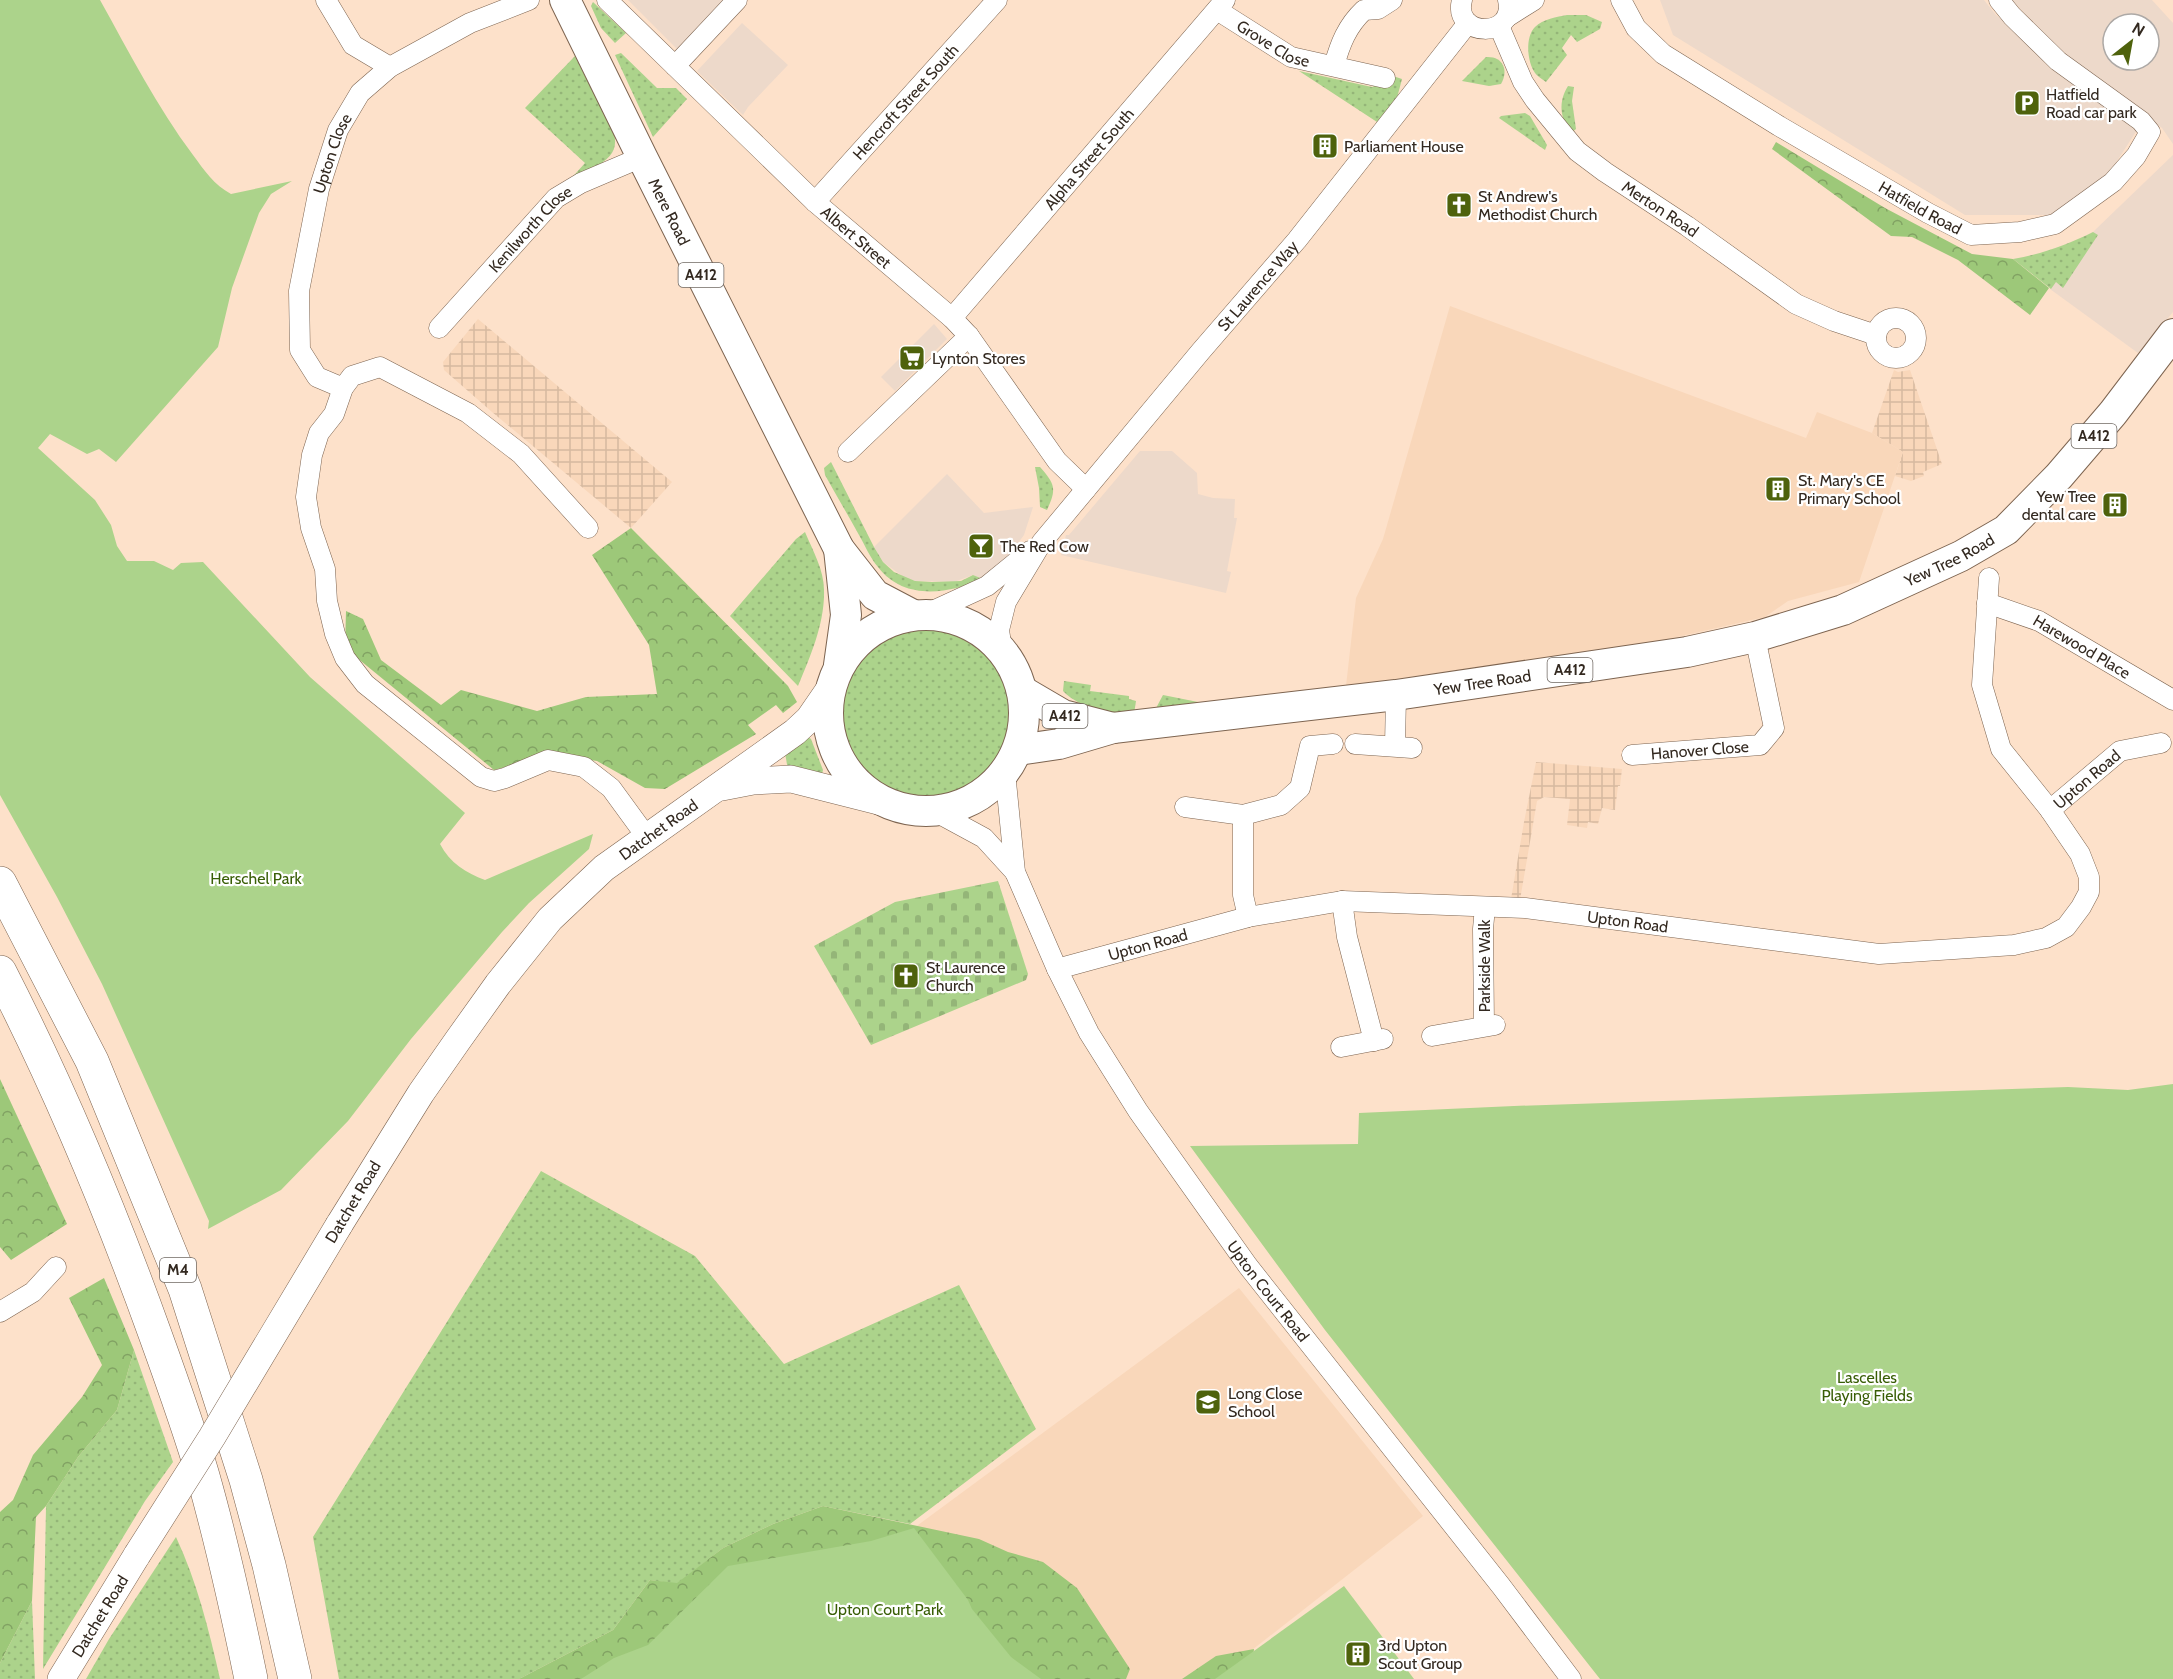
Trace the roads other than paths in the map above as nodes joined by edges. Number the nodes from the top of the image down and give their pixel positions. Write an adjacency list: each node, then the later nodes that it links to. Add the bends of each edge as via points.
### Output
1 (326, 0): 17 (street, via 353,45)
2 (529, 0): 17 (street, Upton Close, via 470,23)
3 (565, 0): 19 (main road, Mere Road / A412)
4 (608, 0): 15 (street, Albert Street)
5 (737, 0): 15 (street)
6 (997, 0): 20 (street, Hencroft Street South)
7 (1392, 0): 16 (street, Grove Close, via 1378,9 1364,10 1352,21)
8 (1462, 0): 14 (street, via 1462,15)
9 (1534, 0): 13 (street)
10 (1621, 0): 11 (street, Hatfield Road, via 1636,28 1663,54 1779,126 1971,235 2020,232 2055,224 2113,182 2136,156 2150,132 2141,121 2058,61)
11 (1999, 0)
12 (1221, 5): 16 (street, Grove Close, via 1291,57); 21 (street, Alpha Street South)
13 (1505, 14): 14 (street, via 1488,30); 23 (street, Merton Road, via 1523,82 1577,151 1796,304)
14 (1468, 23): 28 (street, St Laurence Way, via 1297,240)
15 (675, 66): 20 (street, Albert Street)
16 (1334, 66): 18 (street, Grove Close)
17 (390, 67): 26 (street, Upton Close, via 360,93 338,130 319,189 299,291 300,350 317,376)
18 (1384, 78)
19 (642, 157): 22 (street, Kenilworth Close, via 556,198); 31 (main road, Mere Road / A412)
20 (815, 202): 21 (street, Albert Street)
21 (952, 318): 25 (street, Albert Street)
22 (439, 328)
23 (1876, 334)
24 (2173, 334): 35 (main road, Yew Tree Road / A412, via 2059,476 2006,530 1961,556 1843,610)
25 (969, 336): 27 (street); 28 (street, Albert Street, via 1057,461)
26 (343, 388): 29 (street, via 352,376 380,366 468,413 521,454); 53 (street, via 334,414 319,433 306,497 311,528 325,569 327,601 345,658 365,684 481,777 494,781 548,760 584,767 611,788)
27 (848, 452)
28 (1086, 489): 30 (street, St Laurence Way)
29 (588, 528)
30 (1042, 542): 34 (street, St Laurence Way, via 987,586); 36 (street, St Laurence Way, via 1006,602 999,630)
31 (839, 549): 34 (main road, A412, via 875,595); 37 (main road, A412, via 846,615)
32 (1989, 578): 33 (street, Upton Road)
33 (1987, 603): 40 (street, Harewood Place, via 2039,621); 50 (street, Upton Road, via 1982,685 2001,749)
34 (919, 615): 36 (main road, via 954,618 980,631); 37 (main road, via 870,631 852,646)
35 (1755, 637): 39 (main road, Yew Tree Road / A412, via 1688,652); 45 (street, Hanover Close, via 1774,729 1760,745)
36 (1002, 650): 38 (main road)
37 (834, 678): 47 (main road, Datchet Road, via 809,719); 48 (main road, via 827,716 831,742 842,765)
38 (1022, 691): 41 (main road, Yew Tree Road / A412, via 1063,715); 46 (main road, via 1024,721)
39 (1396, 695): 41 (main road, Yew Tree Road / A412); 44 (street, via 1403,747)
40 (2173, 700)
41 (1113, 728): 46 (main road, Yew Tree Road / A412)
42 (2161, 743): 50 (street, Upton Road, via 2120,751)
43 (1333, 744): 52 (street, via 1310,746 1300,788 1281,805)
44 (1355, 744)
45 (1632, 755)
46 (1012, 761): 51 (main road, via 988,790 964,805); 54 (street, Upton Court Road)
47 (718, 788): 48 (main road, Datchet Road, via 790,779); 53 (main road, Datchet Road)
48 (882, 802): 51 (main road, via 908,810)
49 (1185, 807): 52 (street)
50 (2050, 810): 57 (street, Upton Road, via 2080,854 2089,891 2066,927 2046,938 2014,945 1880,954 1525,908)
51 (936, 812): 54 (street, Upton Court Road, via 984,838)
52 (1243, 815): 58 (street, via 1243,895)
53 (646, 836): 65 (main road, Datchet Road, bridge, via 576,892 528,945 427,1084)
54 (1015, 872): 59 (street, Upton Court Road)
55 (0, 883): 67 (highway, M4, via 92,1061 185,1289 246,1480)
56 (1342, 901): 57 (street, Upton Road); 58 (street, Upton Road); 62 (street, via 1347,937 1378,1040)
57 (1485, 907): 61 (street, Parkside Walk, via 1490,1025)
58 (1248, 917): 59 (street, Upton Road)
59 (1057, 969): 68 (street, Upton Court Road, via 1089,1033 1138,1111 1248,1266)
60 (0, 972): 66 (highway, M4, via 66,1107 107,1204 172,1380 203,1476)
61 (1432, 1036)
62 (1341, 1047)
63 (56, 1267): 64 (street, via 33,1292)
64 (0, 1312)
65 (61, 1679)
66 (251, 1679)
67 (295, 1679)
68 (1571, 1679)

